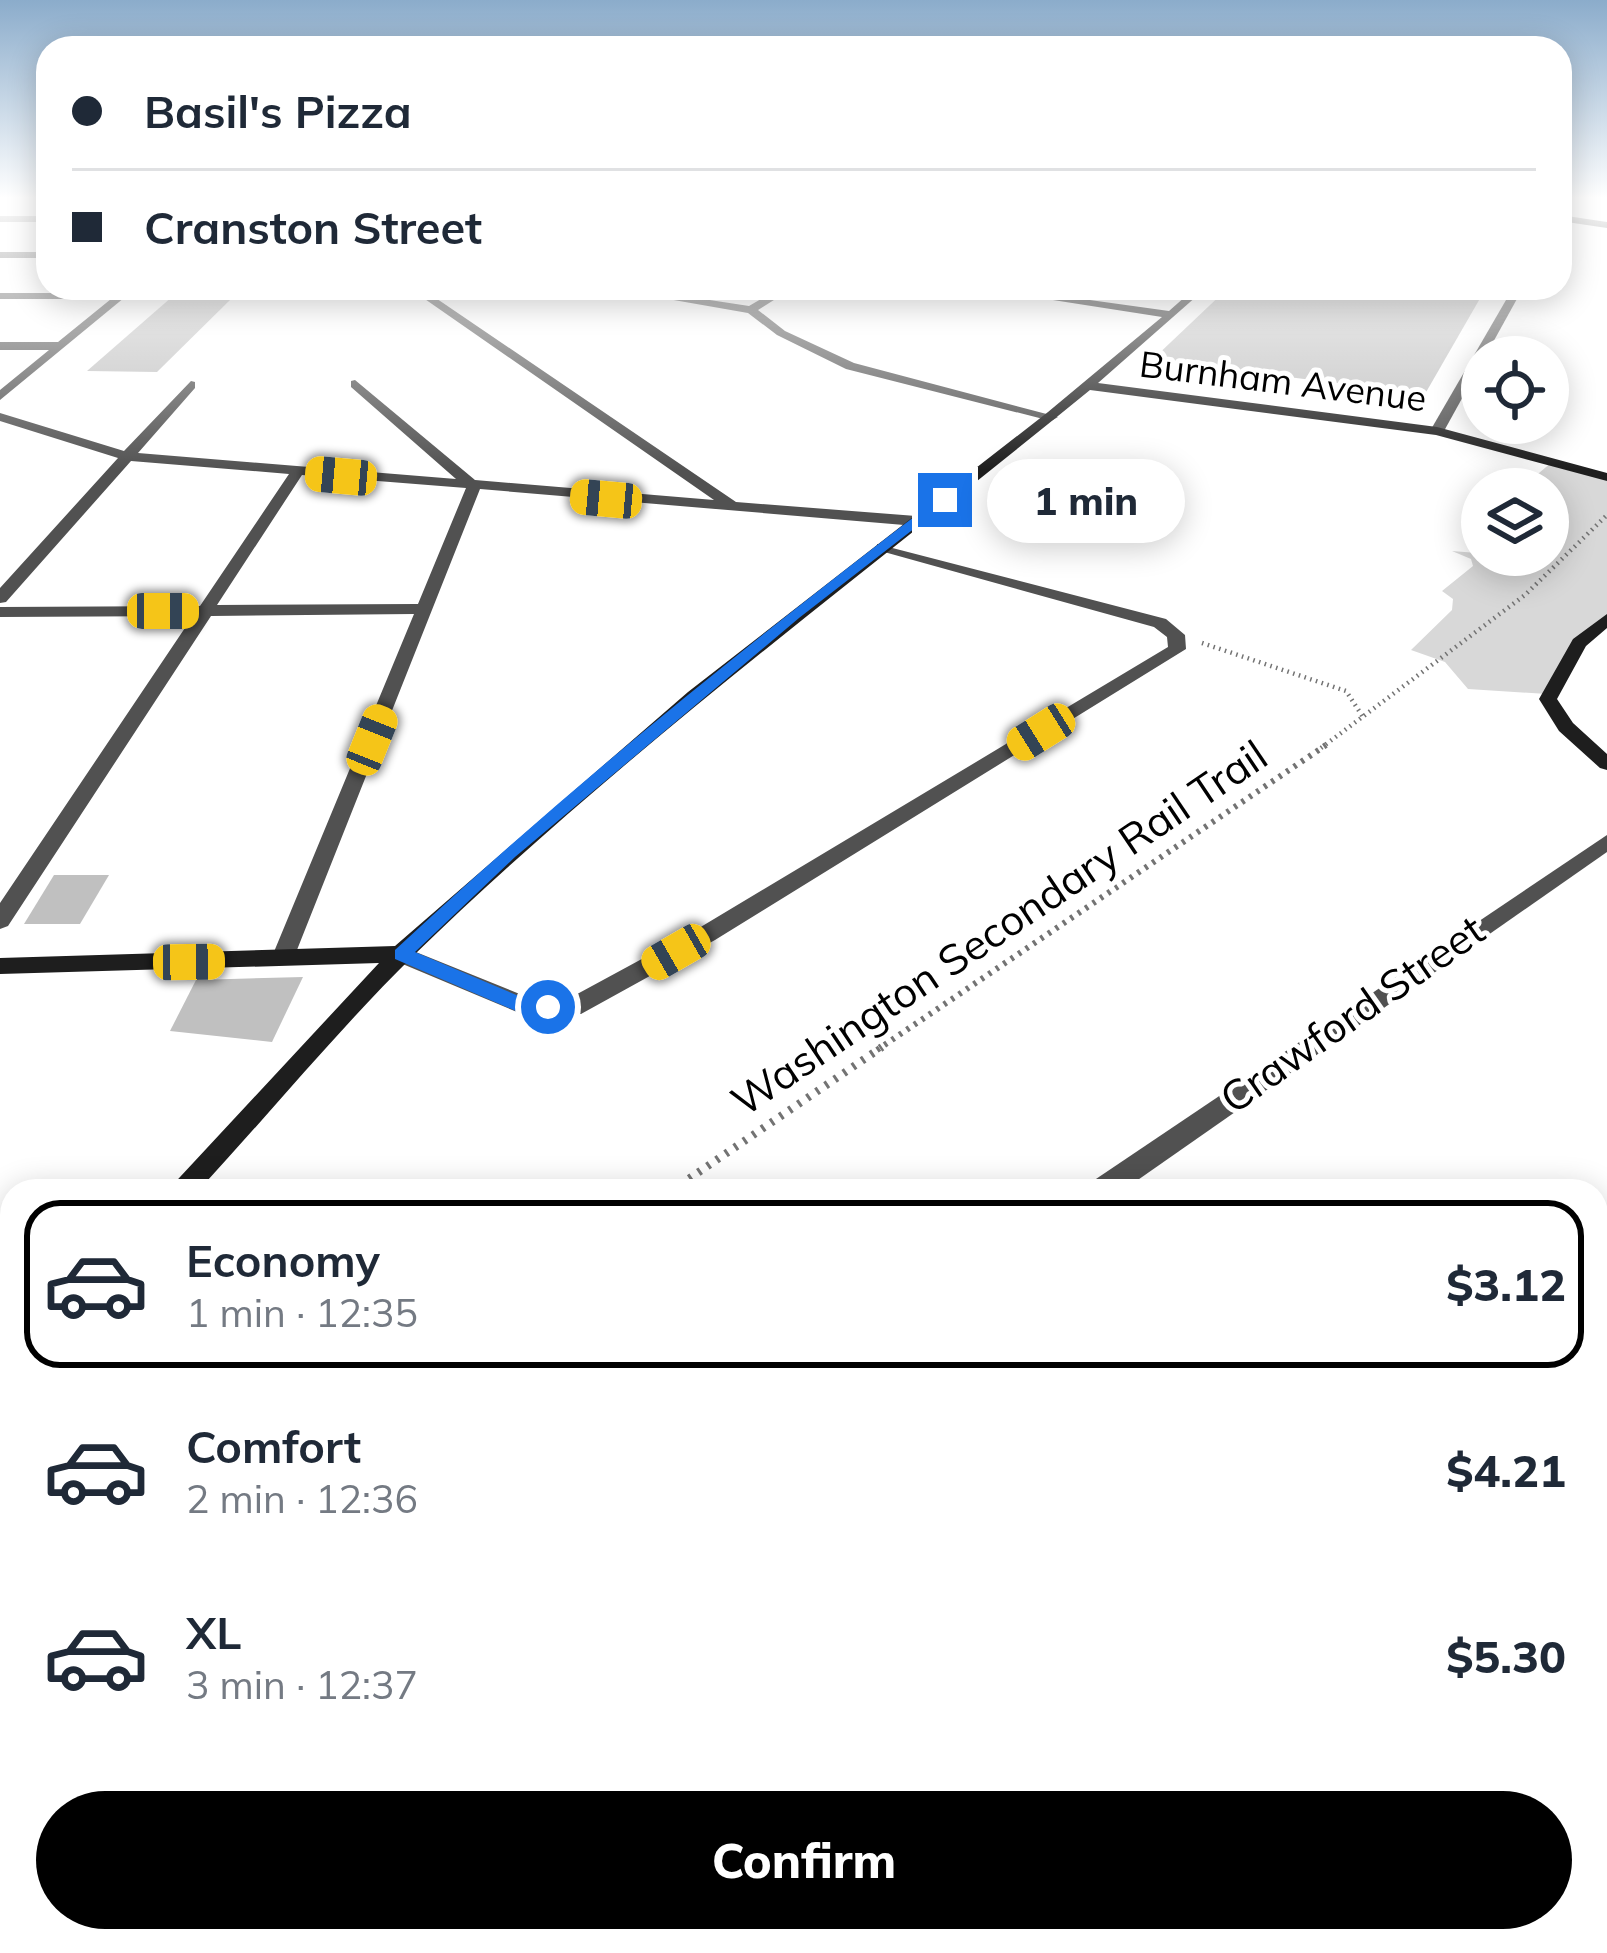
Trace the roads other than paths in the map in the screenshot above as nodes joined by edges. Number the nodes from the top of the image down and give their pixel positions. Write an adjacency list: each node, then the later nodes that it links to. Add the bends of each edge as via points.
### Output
1 (36, 295): 2 (street)
2 (0, 296)
3 (116, 300): 13 (street)
4 (431, 300): 25 (street)
5 (687, 300): 10 (street)
6 (768, 300): 10 (street)
7 (1066, 300): 11 (main road)
8 (1188, 300): 11 (main road)
9 (1511, 300): 20 (street)
10 (751, 310): 19 (street, via 850,366)
11 (1172, 315): 16 (main road)
12 (0, 346): 13 (street)
13 (60, 346): 17 (street)
14 (355, 384): 24 (street)
15 (191, 385): 21 (street)
16 (1089, 386): 19 (main road); 20 (main road, Burnham Avenue)
17 (0, 396)
18 (0, 417): 21 (street)
19 (1051, 417): 26 (main road)
20 (1437, 431): 23 (main road, Burnham Avenue)
21 (126, 456): 22 (street); 28 (street)
22 (297, 472): 24 (street); 30 (street)
23 (1607, 477)
24 (474, 488): 25 (street); 29 (street)
25 (737, 510): 26 (street)
26 (916, 521): 27 (main road)
27 (883, 547): 36 (main road, via 509,853); 36 (street, via 1125,612 1176,634 1177,649 572,1008 524,1006)
28 (0, 598)
29 (425, 609): 30 (street); 37 (street)
30 (204, 611): 31 (street); 35 (street)
31 (0, 612)
32 (1607, 620): 33 (main road, via 1580,643 1549,699)
33 (1607, 764)
34 (1607, 842): 40 (street, Crawford Street)
35 (0, 920)
36 (401, 954): 37 (main road); 39 (main road)
37 (283, 959): 38 (main road)
38 (0, 965)
39 (192, 1179)
40 (1117, 1179)

